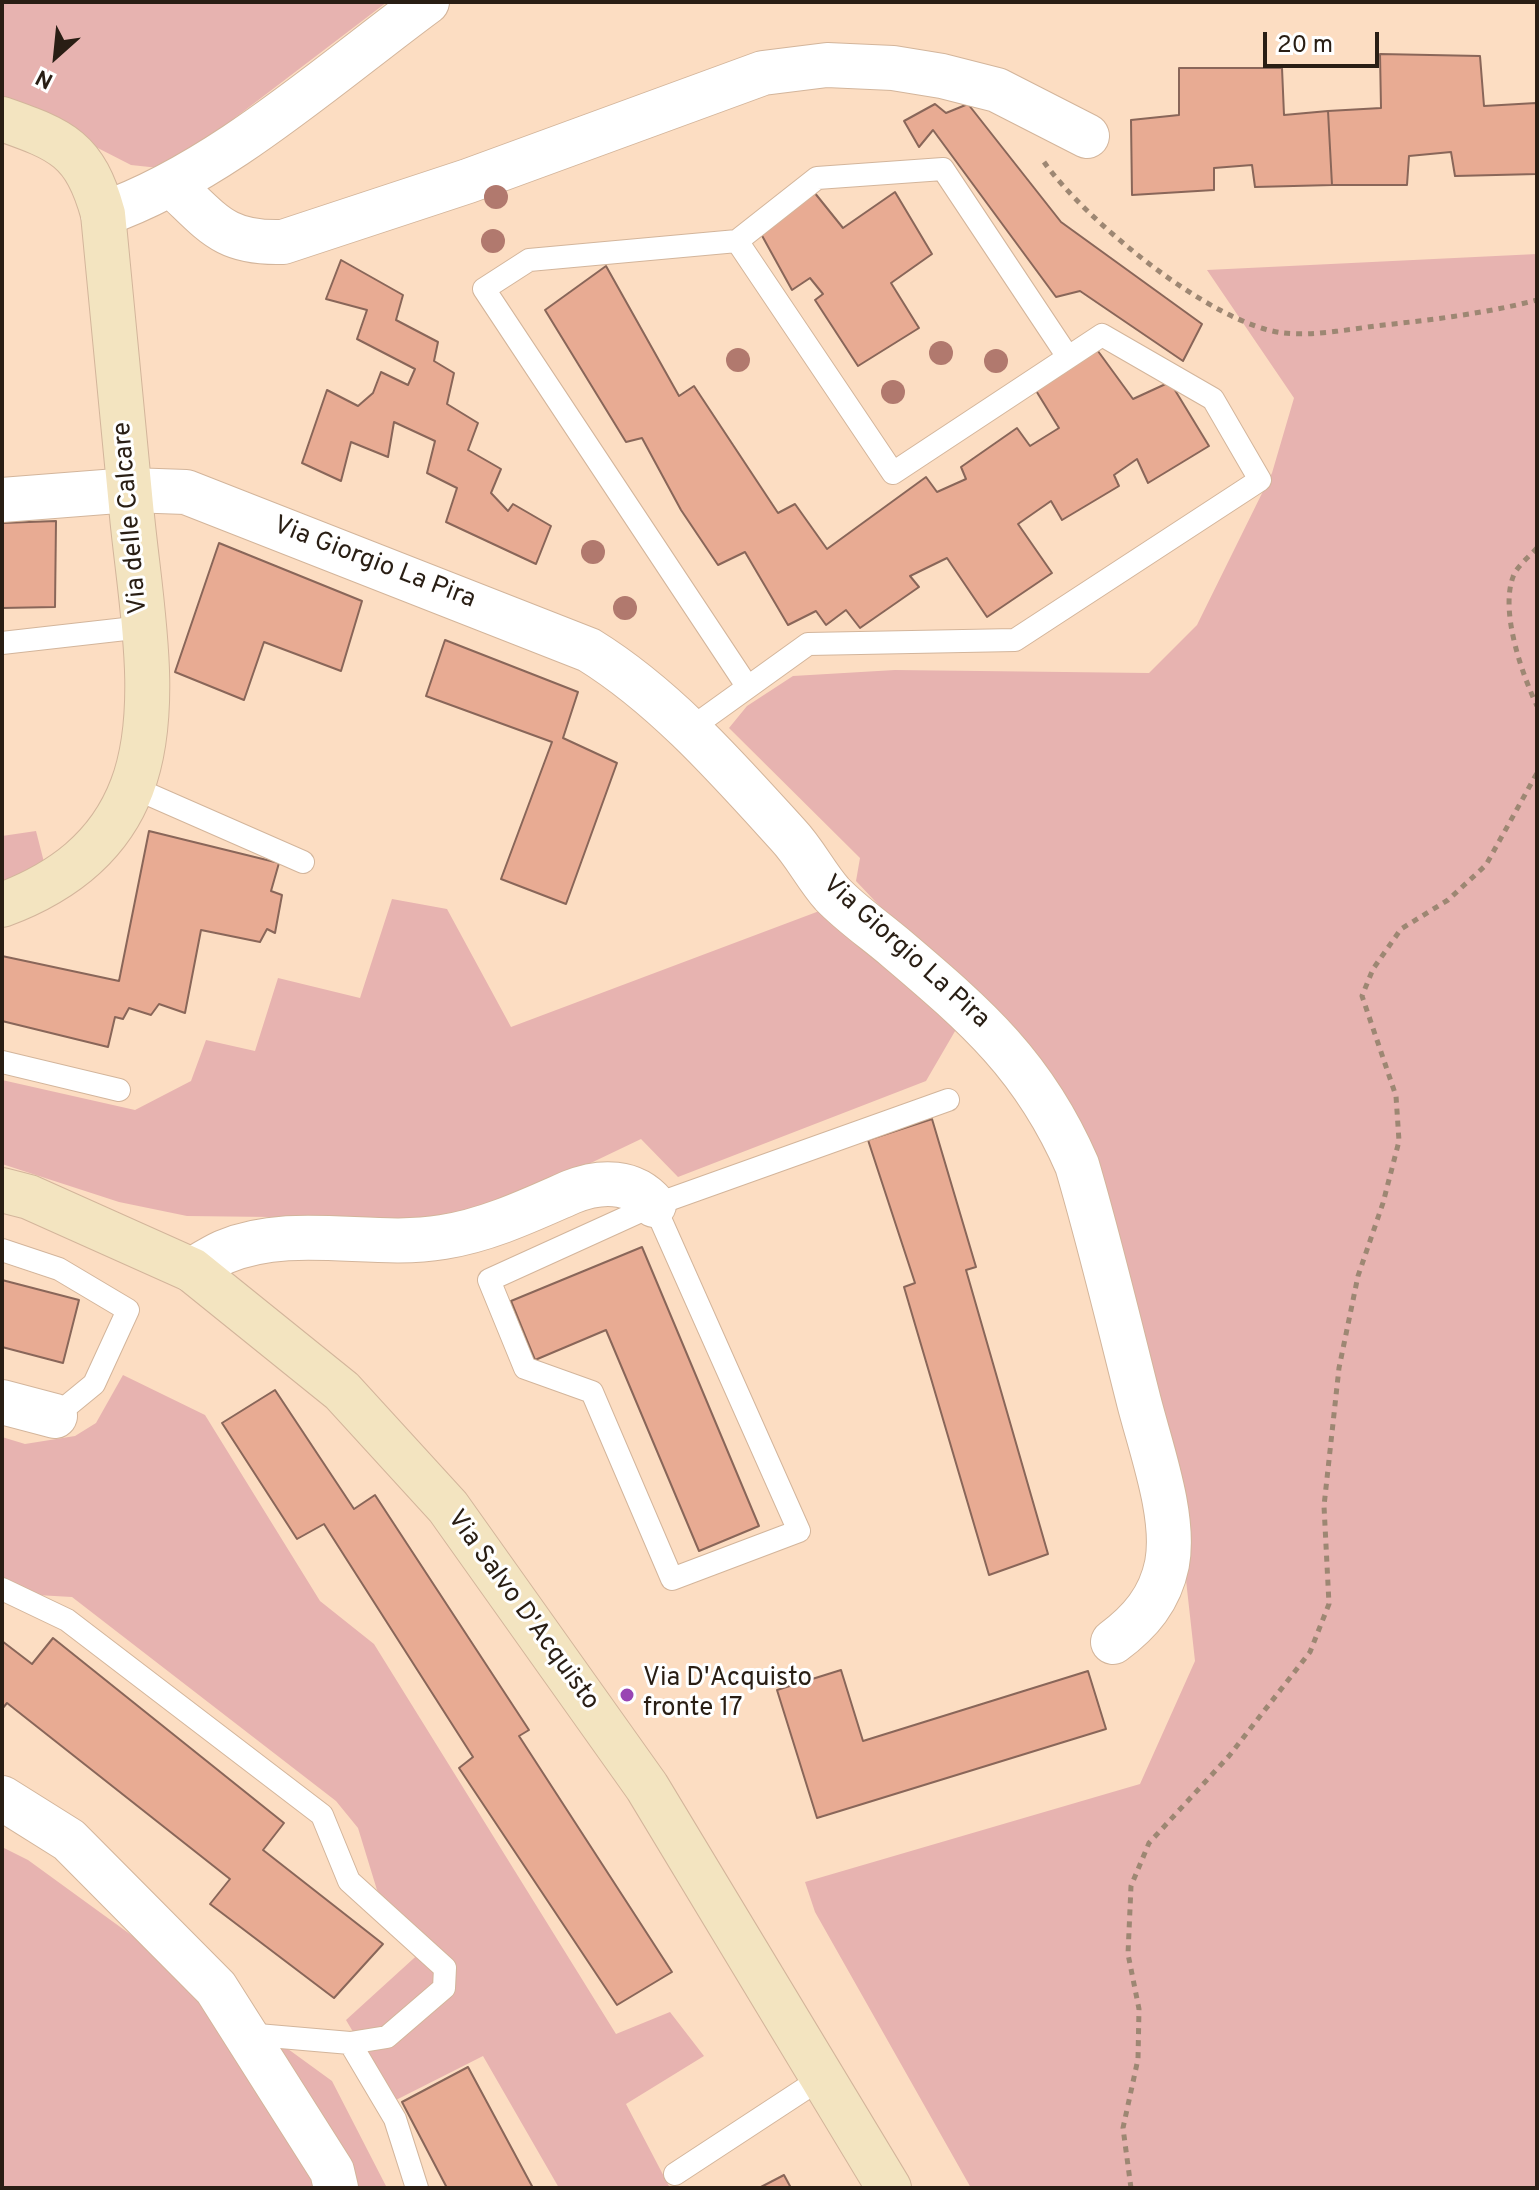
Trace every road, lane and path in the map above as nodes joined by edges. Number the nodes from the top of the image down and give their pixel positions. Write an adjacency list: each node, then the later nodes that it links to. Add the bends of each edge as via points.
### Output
1 (427, 2): 5 (street)
2 (2, 119): 6 (street, Via delle Calcare, via 66,145 94,183)
3 (1087, 136): 5 (street, via 997,90 893,68 827,65 763,73 283,242 252,243 225,234)
4 (1038, 153): 8 (path, via 1117,239 1227,314 1283,333 1490,313)
5 (172, 185): 6 (street)
6 (103, 214): 10 (street, Via delle Calcare)
7 (737, 241): 9 (lane, via 817,178 943,169); 9 (lane, via 893,473); 15 (lane, via 529,260 484,289)
8 (1537, 300)
9 (1068, 357): 15 (lane, via 1102,335 1213,399 1260,480 1015,640 808,644)
10 (130, 490): 11 (street, Via Giorgio La Pira); 13 (street, Via delle Calcare); 17 (street, Via Giorgio La Pira, via 186,492 209,499 547,631 627,673)
11 (2, 500)
12 (1537, 548): 16 (path, via 1513,575 1508,605 1523,674)
13 (143, 627): 14 (lane); 19 (street, Via delle Calcare, via 147,724)
14 (2, 643)
15 (747, 686): 17 (lane)
16 (1537, 706)
17 (687, 731): 32 (street, Via Giorgio La Pira, via 790,838 833,894 998,1039 1058,1121 1091,1213 1159,1480 1169,1539 1157,1594 1139,1623)
18 (1537, 773): 41 (path, via 1486,865 1448,900 1401,929 1373,969 1362,996 1396,1096 1399,1141 1358,1276 1339,1368 1324,1506 1329,1604 1310,1652 1229,1756 1149,1843 1131,1886 1128,1954 1139,2009 1138,2059 1123,2128)
19 (132, 787): 20 (lane); 21 (street, Via delle Calcare, via 96,848 68,873)
20 (303, 862)
21 (2, 905)
22 (2, 1062): 23 (lane)
23 (119, 1090)
24 (948, 1100): 26 (lane)
25 (2, 1190): 28 (street, Via Salvo D'Acquisto, via 29,1197)
26 (654, 1205): 26 (lane, via 799,1531 672,1579 592,1392 525,1368 489,1280); 28 (street, via 627,1185 605,1184 443,1238 262,1242 224,1252)
27 (2, 1250): 30 (lane, via 59,1269 128,1310 94,1384)
28 (192, 1270): 36 (street, Via Salvo D'Acquisto, via 342,1391 448,1507 647,1787)
29 (2, 1402): 30 (street)
30 (55, 1416)
31 (2, 1589): 35 (lane, via 67,1620 322,1815 349,1881 445,1968 444,1988 387,2037)
32 (1113, 1642)
33 (2, 1798): 34 (street, via 69,1840 216,1988)
34 (245, 2034): 35 (lane); 38 (street, via 332,2171)
35 (350, 2043): 39 (lane, via 395,2119)
36 (823, 2077): 37 (lane); 40 (street, Via Salvo D'Acquisto)
37 (675, 2174)
38 (336, 2188)
39 (417, 2188)
40 (889, 2188)
41 (1131, 2188)

